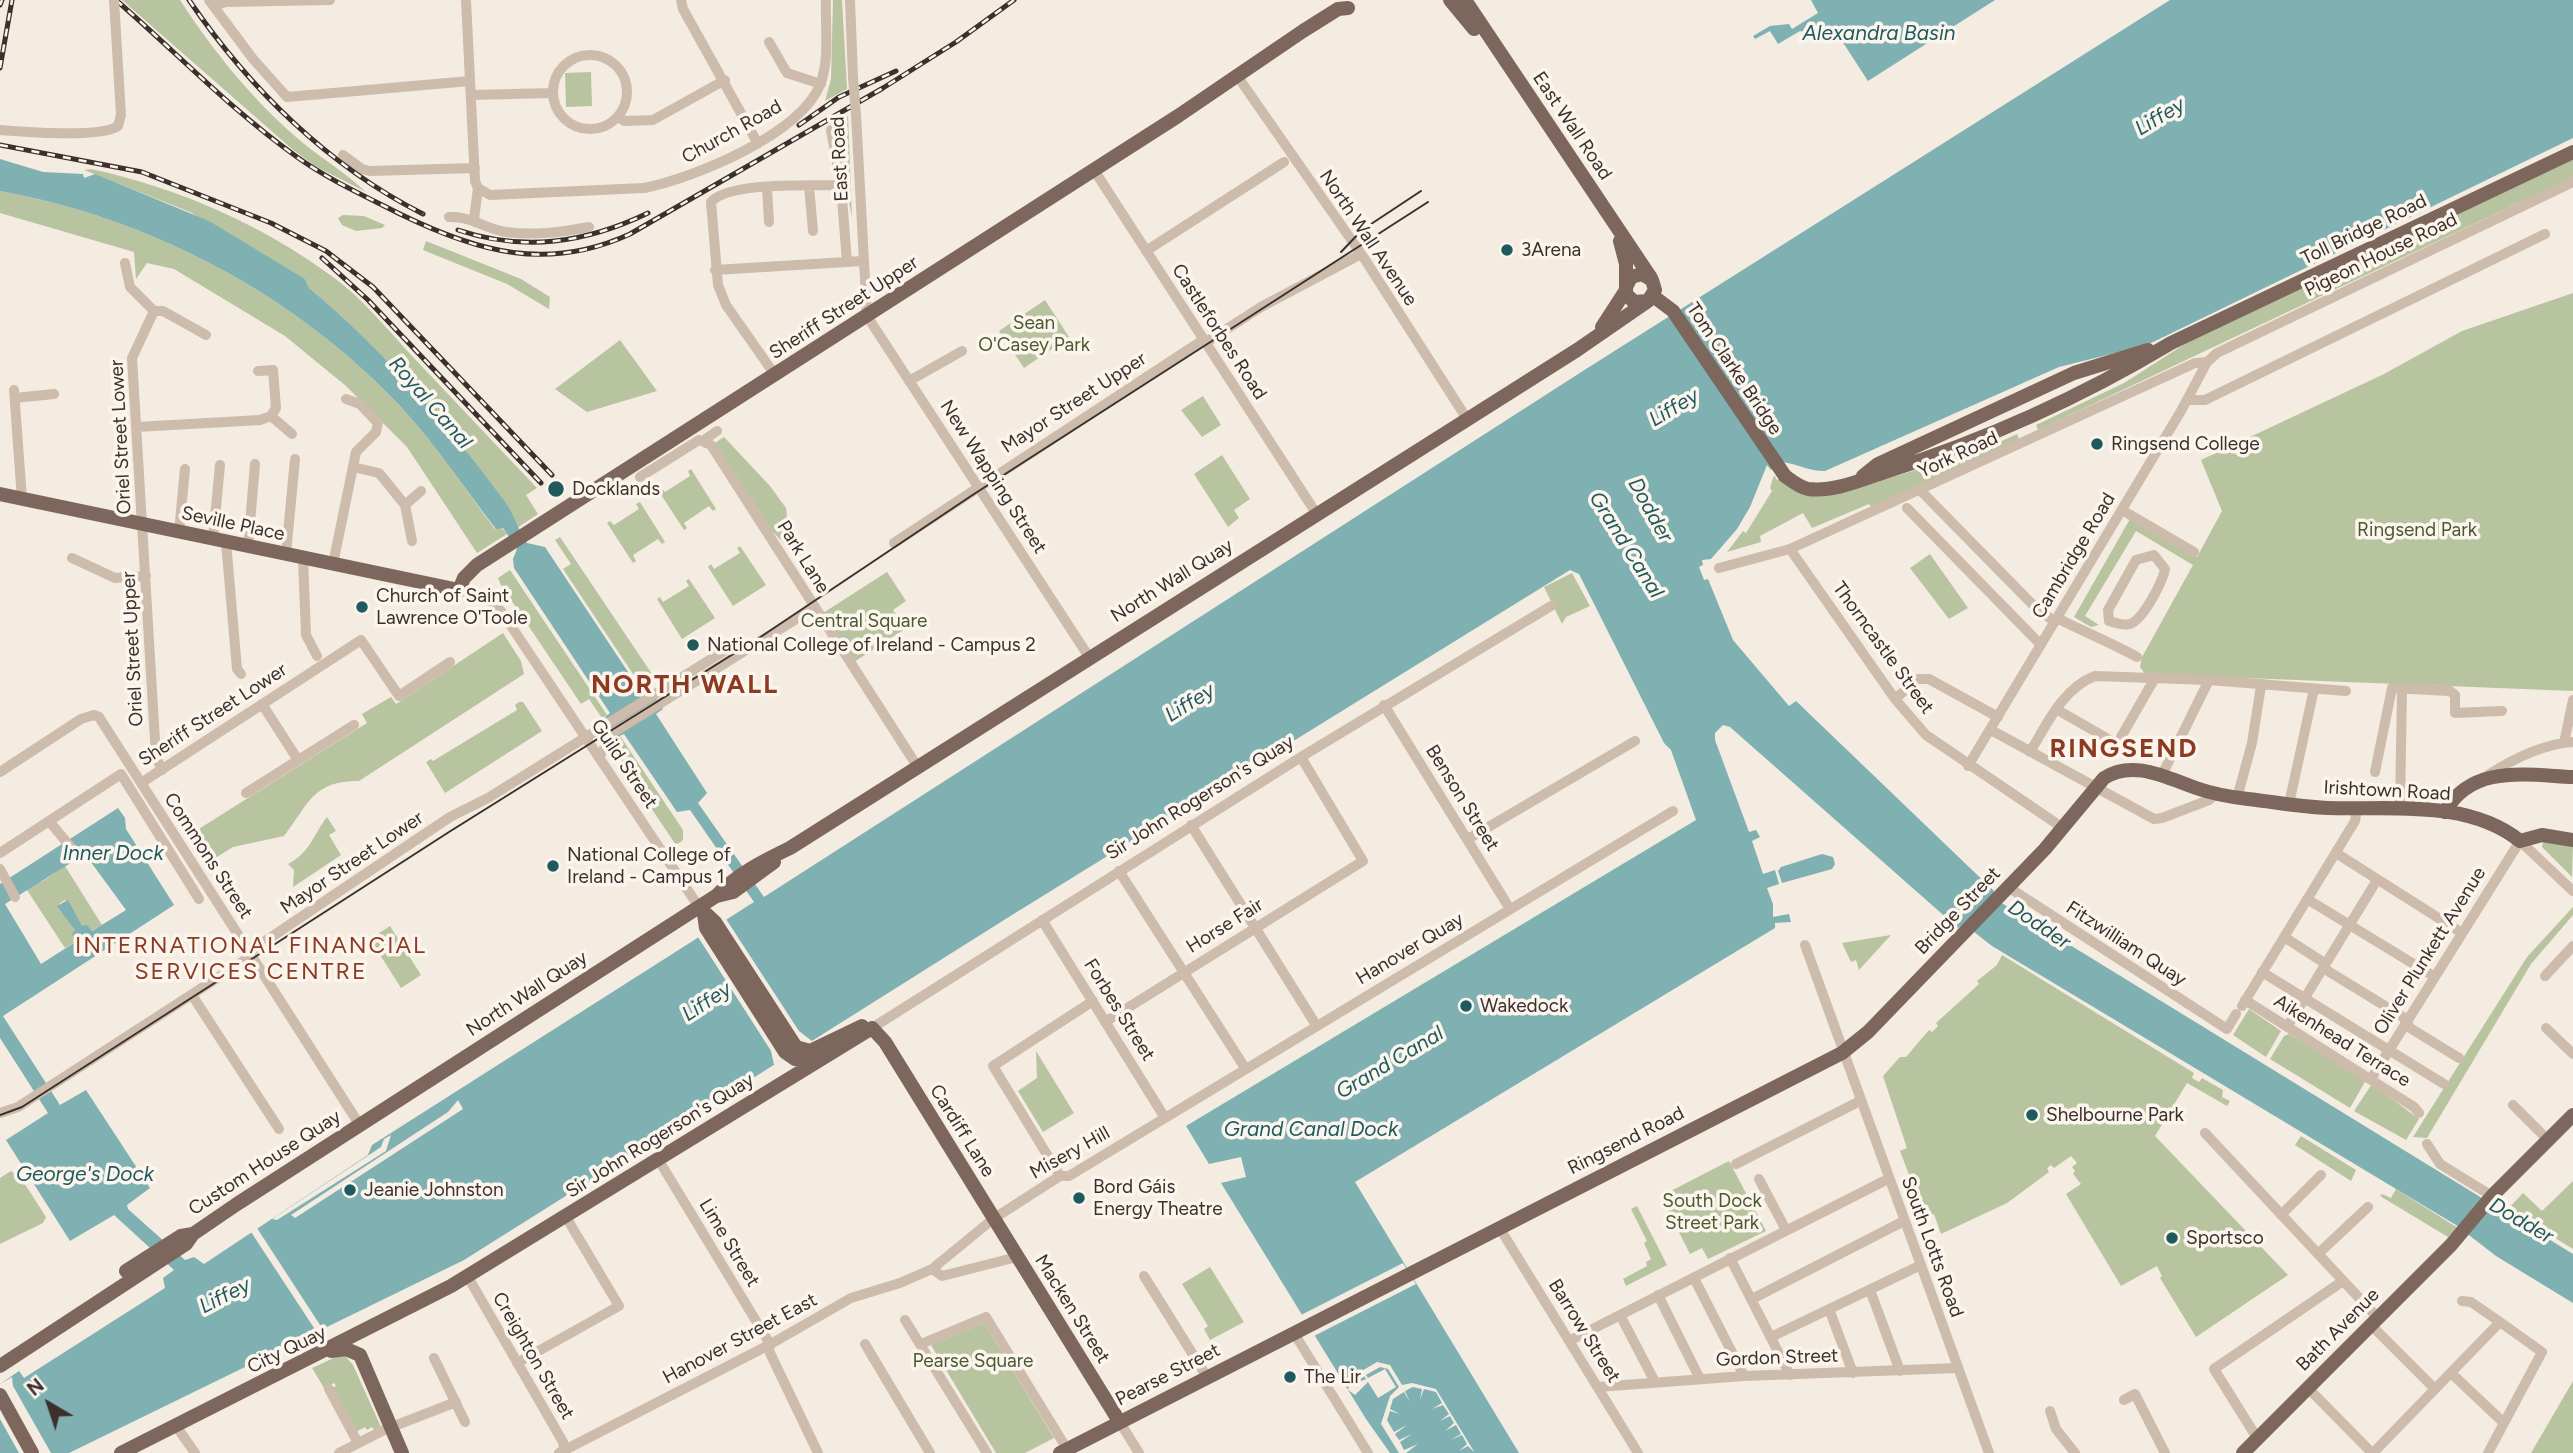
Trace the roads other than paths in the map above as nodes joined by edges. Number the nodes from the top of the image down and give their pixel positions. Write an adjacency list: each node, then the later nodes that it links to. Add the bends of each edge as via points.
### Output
1 (114, 0): 21 (street, bridge, via 118,127 77,133)
2 (323, 0): 3 (street); 10 (street)
3 (330, 0)
4 (466, 0): 16 (street)
5 (681, 0): 15 (street)
6 (826, 0): 17 (street, Church Road)
7 (850, 0): 43 (street, East Road, bridge)
8 (1450, 0): 13 (main road, East Wall Road)
9 (1465, 0): 13 (main road, East Wall Road)
10 (212, 3): 16 (street, via 253,59 292,97)
11 (1354, 4): 14 (main road, Sheriff Street Upper, via 1276,58)
12 (769, 43): 17 (street, via 787,73)
13 (1498, 51): 37 (main road, East Wall Road)
14 (1238, 77): 28 (main road, Sheriff Street Upper); 42 (street, North Wall Avenue)
15 (725, 80): 20 (street, via 653,120 624,121); 23 (street)
16 (470, 81): 19 (street)
17 (821, 84): 23 (street, Church Road, via 808,106)
18 (553, 93): 19 (street); 20 (street, via 559,112 579,127 603,126); 20 (street, via 558,74 567,63 584,55 604,57 626,80 627,99)
19 (471, 96): 27 (street)
20 (618, 116)
21 (0, 130)
22 (831, 130): 30 (street)
23 (757, 142): 32 (street, Church Road, via 687,178 643,188 512,195 490,195)
24 (2573, 152): 54 (main road, Toll Bridge Road)
25 (343, 155): 27 (street, via 362,169)
26 (1284, 162): 41 (street)
27 (475, 168): 32 (street)
28 (1094, 170): 41 (street, Castleforbes Road); 51 (main road, Sheriff Street Upper)
29 (2573, 182): 57 (street, Pigeon House Road, via 2217,353)
30 (841, 185): 31 (street); 44 (street)
31 (809, 186): 33 (street); 39 (street)
32 (478, 188): 35 (street)
33 (767, 188): 36 (street); 46 (street, via 730,191 711,202)
34 (449, 217): 35 (street)
35 (474, 219): 38 (street, via 507,233)
36 (769, 222)
37 (1613, 223): 47 (main road, East Wall Road); 48 (main road, East Wall Road, via 1625,258)
38 (589, 228)
39 (813, 231)
40 (2545, 234): 63 (street, via 2205,400)
41 (1146, 251): 53 (street, Castleforbes Road)
42 (1361, 254): 53 (street, Mayor Street Upper); 65 (street, North Wall Avenue)
43 (863, 261): 44 (street); 51 (street, East Road)
44 (847, 262): 46 (street)
45 (125, 263): 50 (street, via 131,287)
46 (715, 270): 59 (street, via 726,305)
47 (1652, 280): 48 (main road, via 1638,274); 49 (main road)
48 (1626, 288): 49 (main road, via 1634,302); 55 (main road, North Wall Quay, via 1608,321)
49 (1650, 298): 55 (main road, North Wall Quay); 75 (main road, Tom Clarke Bridge, via 1673,311)
50 (154, 311): 52 (street, via 163,311); 66 (street, Oriel Street Lower, via 133,354)
51 (867, 316): 59 (main road, Sheriff Street Upper); 60 (street, New Wapping Street)
52 (206, 335)
53 (1204, 342): 78 (street, Mayor Street Upper); 86 (street, Castleforbes Road)
54 (2171, 343): 77 (main road, Toll Bridge Road, via 2109,380 1958,449); 77 (main road, Toll Bridge Road, via 2074,373 2021,396 1878,464)
55 (1577, 350): 65 (main road, North Wall Quay)
56 (962, 351): 60 (street)
57 (2207, 362): 63 (street, Cambridge Road); 80 (street, York Road, via 2195,363)
58 (258, 370): 64 (street, via 273,370 276,408)
59 (774, 376): 101 (main road, Sheriff Street Upper, via 497,552 470,571)
60 (909, 381): 78 (street, New Wapping Street)
61 (54, 394): 82 (street, via 15,394)
62 (346, 400): 73 (street, via 360,404 378,423 376,432 356,452)
63 (2187, 400): 85 (street, Cambridge Road)
64 (271, 416): 66 (street); 68 (street)
65 (1467, 419): 86 (main road, North Wall Quay)
66 (137, 427): 87 (street, Oriel Street Lower)
67 (717, 431): 69 (street)
68 (292, 434)
69 (704, 440): 76 (street); 103 (street, Park Lane)
70 (295, 459): 95 (street)
71 (255, 464): 92 (street)
72 (220, 465): 89 (street)
73 (353, 467): 83 (street, via 379,473); 98 (street)
74 (185, 469): 88 (street)
75 (1779, 469): 77 (main road, Toll Bridge Road, via 1805,488)
76 (640, 477)
77 (1856, 481)
78 (978, 486): 91 (street, Mayor Street Upper); 110 (street, New Wapping Street)
79 (421, 491): 83 (street)
80 (1922, 492): 93 (street, York Road); 104 (street, via 2032,604)
81 (0, 494): 82 (main road, Seville Place)
82 (22, 499): 87 (main road, Seville Place)
83 (405, 505): 90 (street)
84 (1907, 508): 108 (street)
85 (2122, 510): 94 (street); 104 (street, Cambridge Road)
86 (1316, 513): 110 (main road, North Wall Quay)
87 (142, 525): 88 (main road, Seville Place); 100 (street, Oriel Street Upper)
88 (179, 532): 89 (main road, Seville Place)
89 (219, 541): 92 (main road, Seville Place); 113 (street)
90 (412, 541)
91 (894, 542)
92 (248, 547): 95 (main road, Seville Place)
93 (1790, 549): 99 (street, York Road); 120 (street, Thorncastle Street)
94 (2194, 552)
95 (286, 554): 97 (main road, Seville Place)
96 (72, 558): 100 (street, via 115,578)
97 (303, 558): 98 (main road, Seville Place); 109 (street, via 306,635)
98 (332, 564): 101 (main road, Seville Place)
99 (1718, 568)
100 (146, 576): 140 (street, Oriel Street Upper, via 156,757)
101 (459, 590): 129 (street, Guild Street, via 486,598 501,611)
102 (1551, 606): 123 (street, Sir John Rogerson's Quay)
103 (814, 608): 134 (street, via 614,732); 138 (street, Park Lane)
104 (2056, 620): 106 (street); 108 (street, Cambridge Road)
105 (2109, 621): 105 (street, via 2108,610 2136,560 2154,555 2161,560 2163,578 2138,620 2129,625); 106 (street)
106 (2096, 633): 111 (street)
107 (737, 643): 129 (street)
108 (2041, 645): 126 (street, Cambridge Road)
109 (317, 656)
110 (1089, 657): 138 (main road, North Wall Quay)
111 (2137, 657)
112 (450, 662): 122 (street, Sheriff Street Lower, via 399,696 361,640)
113 (241, 674)
114 (2155, 678): 115 (street); 124 (street, via 2095,676 2083,681); 124 (street, via 2118,744)
115 (2209, 680): 116 (street); 143 (street)
116 (2261, 686): 117 (street); 150 (street)
117 (2314, 689): 119 (street); 151 (street)
118 (2402, 689): 125 (street, via 2450,691 2455,695 2455,713); 133 (street, via 2392,688); 136 (street)
119 (2346, 691)
120 (1895, 699): 126 (street, via 1918,679 1929,679); 139 (street, Thorncastle Street, via 1926,735)
121 (2573, 700): 131 (street)
122 (262, 704): 137 (street); 140 (street, Sheriff Street Lower)
123 (1384, 705): 135 (street, Sir John Rogerson's Quay); 159 (street, Benson Street)
124 (2056, 709): 132 (street)
125 (2502, 711)
126 (1998, 717): 128 (street, Cambridge Road)
127 (354, 724): 137 (street)
128 (1991, 730): 132 (street); 139 (street, Cambridge Road)
129 (585, 737): 134 (street, Guild Street); 182 (street, Mayor Street Lower, via 450,817)
130 (1635, 741): 159 (street)
131 (2569, 742): 144 (street, via 2549,745)
132 (2030, 752): 147 (street)
133 (2376, 755): 136 (street); 142 (street)
134 (599, 757): 174 (street, Guild Street)
135 (1301, 757): 157 (street, Sir John Rogerson's Quay); 177 (street, Horse Fair, via 1363,861)
136 (2400, 758): 153 (street)
137 (298, 760): 148 (street)
138 (917, 766): 174 (main road, North Wall Quay, via 716,896)
139 (1968, 766): 158 (street, Thorncastle Street)
140 (162, 770): 146 (street, Sheriff Street Lower)
141 (0, 772): 146 (street, Sheriff Street Lower, via 94,715)
142 (2375, 772)
143 (2162, 775): 147 (main road, Irishtown Road, via 2140,770 2117,772); 149 (main road, Irishtown Road)
144 (2488, 775): 145 (main road); 155 (main road, via 2461,792)
145 (2573, 777)
146 (141, 783): 182 (street, Commons Street)
147 (2095, 788): 149 (street, via 2154,818); 158 (main road, Bridge Street)
148 (246, 793)
149 (2216, 794): 150 (main road, Irishtown Road)
150 (2237, 798): 151 (main road, Irishtown Road)
151 (2289, 804): 152 (main road, Irishtown Road)
152 (2357, 809): 153 (main road, Irishtown Road); 163 (street)
153 (2400, 809): 155 (main road, Irishtown Road)
154 (1674, 811): 173 (street, Hanover Quay)
155 (2445, 812): 161 (main road, Irishtown Road, via 2498,827)
156 (49, 821): 162 (street); 164 (street); 171 (street, via 121,775)
157 (1191, 825): 166 (street, Sir John Rogerson's Quay); 177 (street)
158 (2063, 828): 168 (main road, Bridge Street)
159 (1468, 839): 173 (street, Benson Street)
160 (2573, 840): 161 (main road, via 2542,835)
161 (2520, 842): 169 (street, Irishtown Road); 178 (street, Oliver Plunkett Avenue)
162 (0, 853)
163 (2336, 853): 167 (street); 172 (street)
164 (79, 857)
165 (0, 869): 170 (street)
166 (1119, 871): 175 (street, Sir John Rogerson's Quay); 185 (street)
167 (2378, 880): 176 (street); 178 (street)
168 (2008, 887): 191 (street, Fitzwilliam Quay, via 2227,1029); 200 (main road, Bridge Street, via 1868,1032)
169 (2573, 891)
170 (15, 897)
171 (199, 899)
172 (2307, 899): 176 (street); 179 (street)
173 (1510, 909): 194 (street, Hanover Quay)
174 (706, 918): 199 (main road); 213 (main road, North Wall Quay)
175 (1042, 920): 190 (street, Forbes Street); 196 (street, Sir John Rogerson's Quay)
176 (2350, 925): 183 (street); 187 (street)
177 (1254, 929): 185 (street, Horse Fair); 194 (street)
178 (2462, 933): 187 (street, Oliver Plunkett Avenue)
179 (2284, 937): 183 (street); 184 (street)
180 (1805, 945): 200 (street, South Lotts Road)
181 (2573, 946): 186 (street)
182 (250, 954): 188 (street, Mayor Street Lower); 213 (street, Commons Street)
183 (2324, 966): 189 (street); 193 (street)
184 (2262, 972): 189 (street); 191 (street)
185 (1183, 973): 192 (street, Horse Fair); 204 (street)
186 (2545, 976)
187 (2435, 977): 193 (street, Oliver Plunkett Avenue)
188 (192, 995): 209 (street, Mayor Street Lower, via 32,1098); 214 (street)
189 (2305, 998): 195 (street); 198 (street)
190 (1093, 1002): 192 (street, Forbes Street); 221 (street, via 993,1066)
191 (2241, 1007): 195 (street, Aikenhead Terrace)
192 (1105, 1022): 212 (street, Forbes Street)
193 (2406, 1023): 198 (street, Oliver Plunkett Avenue); 202 (street)
194 (1316, 1025): 204 (street, Hanover Quay)
195 (2287, 1027): 205 (street, Aikenhead Terrace)
196 (872, 1028): 199 (main road, Sir John Rogerson's Quay, via 855,1026 818,1048); 203 (main road, Sir John Rogerson's Quay); 228 (main road, Cardiff Lane, via 886,1042)
197 (2546, 1028): 201 (street)
198 (2389, 1050): 205 (street, Oliver Plunkett Avenue); 206 (street)
199 (795, 1052): 203 (main road, via 802,1061)
200 (1842, 1053): 207 (street, South Lotts Road); 230 (main road, Ringsend Road)
201 (2573, 1054)
202 (2459, 1058)
203 (819, 1059): 218 (main road, Sir John Rogerson's Quay)
204 (1245, 1068): 212 (street, Hanover Quay)
205 (2371, 1080): 210 (street, Aikenhead Terrace)
206 (2444, 1084)
207 (1860, 1101): 219 (street); 223 (street, South Lotts Road)
208 (2512, 1105): 216 (street)
209 (0, 1113)
210 (2418, 1113)
211 (2573, 1115): 216 (main road, Bath Avenue)
212 (1165, 1118): 221 (street, Misery Hill, via 1069,1176)
213 (359, 1124): 259 (main road, Custom House Quay)
214 (279, 1129)
215 (2205, 1133): 226 (street)
216 (2548, 1140): 224 (main road, Bath Avenue)
217 (2427, 1144): 224 (street, via 2440,1164)
218 (659, 1158): 227 (main road, Sir John Rogerson's Quay); 256 (street, Lime Street)
219 (1737, 1164)
220 (2321, 1175): 226 (street)
221 (1060, 1176): 228 (street, Misery Hill)
222 (1759, 1179): 231 (street)
223 (1888, 1179): 229 (street, South Lotts Road); 231 (street)
224 (2489, 1199): 248 (main road, Bath Avenue, via 2462,1233)
225 (2368, 1207): 232 (street)
226 (2281, 1215): 232 (street)
227 (566, 1217): 237 (main road, Sir John Rogerson's Quay); 262 (street, via 619,1306)
228 (993, 1219): 233 (main road, Cardiff Lane); 236 (street, Hanover Street East)
229 (1903, 1221): 235 (street, South Lotts Road); 243 (street)
230 (1499, 1227): 251 (main road, Ringsend Road); 254 (street, Barrow Street)
231 (1786, 1230): 234 (street)
232 (2319, 1254): 240 (street)
233 (1017, 1257): 236 (street, Hanover Street East, via 942,1276); 280 (main road, Macken Street)
234 (1730, 1258): 239 (street); 243 (street)
235 (1921, 1265): 241 (street); 263 (street, South Lotts Road)
236 (932, 1269): 256 (street, Hanover Street East, via 851,1298)
237 (467, 1276): 250 (main road, City Quay); 262 (street, Creighton Street)
238 (1144, 1276): 269 (street)
239 (1693, 1278): 242 (street); 268 (street)
240 (2343, 1281): 248 (street); 285 (street, via 2214,1369)
241 (1870, 1290): 245 (street); 264 (street)
242 (1658, 1295): 246 (street); 270 (street)
243 (1752, 1299): 253 (street)
244 (2462, 1301): 249 (street)
245 (1829, 1310): 253 (street); 265 (street)
246 (1620, 1315): 254 (street); 271 (street)
247 (905, 1320): 255 (street)
248 (2374, 1321): 273 (main road, Bath Avenue); 274 (street)
249 (2500, 1322): 266 (street); 282 (street, via 2542,1352)
250 (378, 1324): 258 (main road); 260 (main road, City Quay)
251 (1308, 1326): 252 (main road, Pearse Street)
252 (1294, 1334): 269 (main road, Pearse Street); 298 (street)
253 (1772, 1337): 267 (street)
254 (1569, 1340): 272 (street, Barrow Street)
255 (921, 1343): 288 (street, via 986,1317); 296 (street)
256 (769, 1345): 287 (street, Hanover Street East); 294 (street, Lime Street)
257 (865, 1345): 295 (street)
258 (359, 1355): 260 (main road, via 346,1349); 284 (main road)
259 (1, 1356)
260 (317, 1356): 283 (main road, City Quay)
261 (435, 1358): 278 (street)
262 (517, 1363): 287 (street, Creighton Street)
263 (1957, 1368): 264 (street, Gordon Street); 300 (street, South Lotts Road)
264 (1899, 1371): 265 (street, Gordon Street)
265 (1853, 1373): 267 (street, Gordon Street)
266 (2451, 1373): 274 (street); 282 (street)
267 (1790, 1375): 268 (street, Gordon Street)
268 (1744, 1376): 270 (street, Gordon Street)
269 (1207, 1377): 280 (main road, Pearse Street)
270 (1700, 1379): 271 (street, Gordon Street)
271 (1654, 1382): 272 (street, Gordon Street)
272 (1598, 1387): 299 (street, Barrow Street)
273 (2308, 1388): 285 (main road, Bath Avenue); 304 (street)
274 (2435, 1389): 304 (street)
275 (329, 1390): 286 (street)
276 (0, 1395): 289 (main road)
277 (2124, 1400): 302 (street, via 2135,1394)
278 (456, 1402): 281 (street); 284 (street)
279 (2050, 1411): 301 (street, via 2056,1429)
280 (1119, 1421): 288 (main road, Pearse Street); 297 (street, Macken Street)
281 (465, 1422)
282 (2504, 1423): 305 (street)
283 (176, 1426): 290 (main road, City Quay); 291 (street)
284 (391, 1429): 286 (street); 293 (main road)
285 (2258, 1438): 303 (main road, Bath Avenue)
286 (358, 1443): 292 (street)
287 (563, 1451)
288 (1064, 1451)
289 (32, 1452)
290 (121, 1453)
291 (195, 1453)
292 (339, 1453)
293 (402, 1453)
294 (818, 1453)
295 (930, 1453)
296 (987, 1453)
297 (1139, 1453)
298 (1368, 1453)
299 (1638, 1453)
300 (1989, 1453)
301 (2075, 1453)
302 (2165, 1453)
303 (2243, 1453)
304 (2371, 1453)
305 (2488, 1453)

